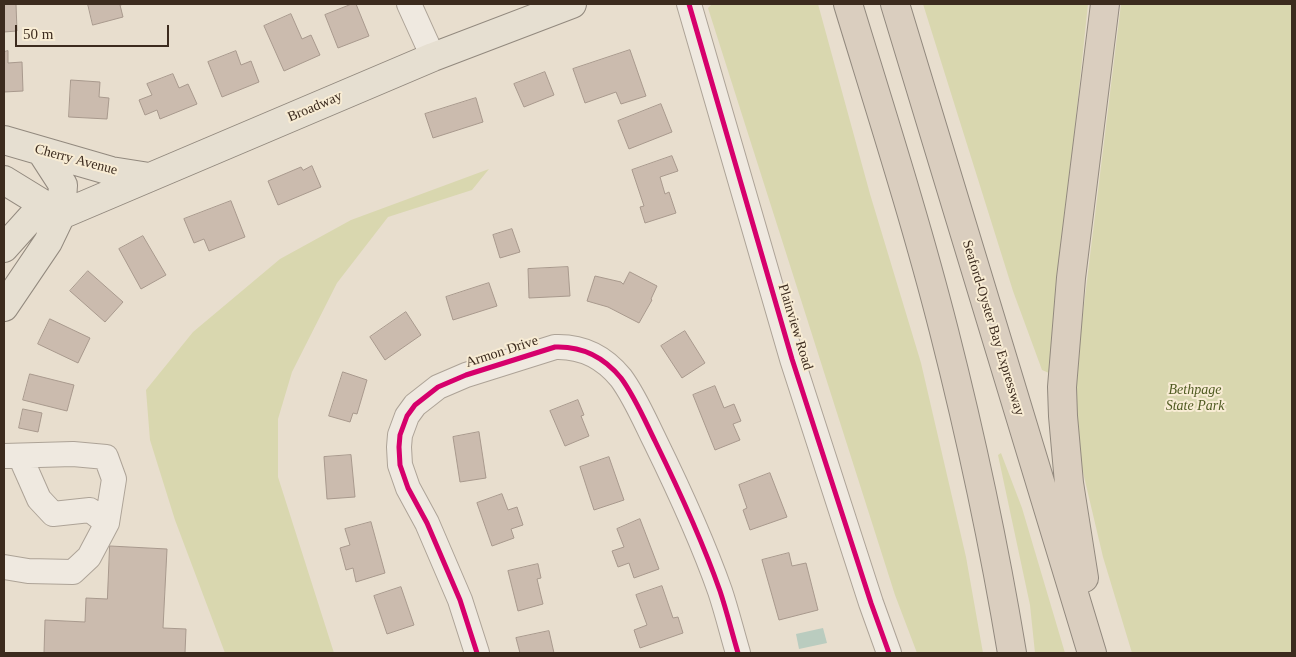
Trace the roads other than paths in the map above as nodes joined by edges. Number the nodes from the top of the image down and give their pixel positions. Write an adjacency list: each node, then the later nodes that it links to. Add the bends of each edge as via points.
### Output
1 (409, 4): 7 (street)
2 (572, 4): 7 (main road, Broadway)
3 (689, 4): 20 (street, Plainview Road, via 792,359)
4 (848, 4): 21 (highway, via 944,330 994,550)
5 (895, 4): 22 (highway, Seaford-Oyster Bay Expressway)
6 (1105, 4): 23 (highway, via 1070,288 1062,387 1069,483)
7 (434, 56): 10 (main road, Broadway)
8 (4, 140): 9 (main road, Cherry Avenue)
9 (41, 151): 10 (main road, Cherry Avenue, via 111,171); 12 (main road, via 63,185)
10 (149, 177): 12 (main road, Broadway)
11 (4, 180): 12 (main road)
12 (62, 215): 13 (main road, Broadway, via 30,219); 14 (main road, via 48,242)
13 (4, 248)
14 (4, 307)
15 (12, 456): 16 (street, via 39,500 53,514 90,510); 16 (street, via 73,454 106,457 114,479)
16 (107, 523): 17 (street, via 89,556 73,572)
17 (4, 567)
18 (477, 653): 19 (street, Armon Drive, via 460,600 408,488 400,465 400,435 407,416 438,387 555,347 585,350 597,357 620,378 639,408 700,540)
19 (738, 653)
20 (889, 653)
21 (1012, 653)
22 (1092, 653)
23 (1096, 653)

